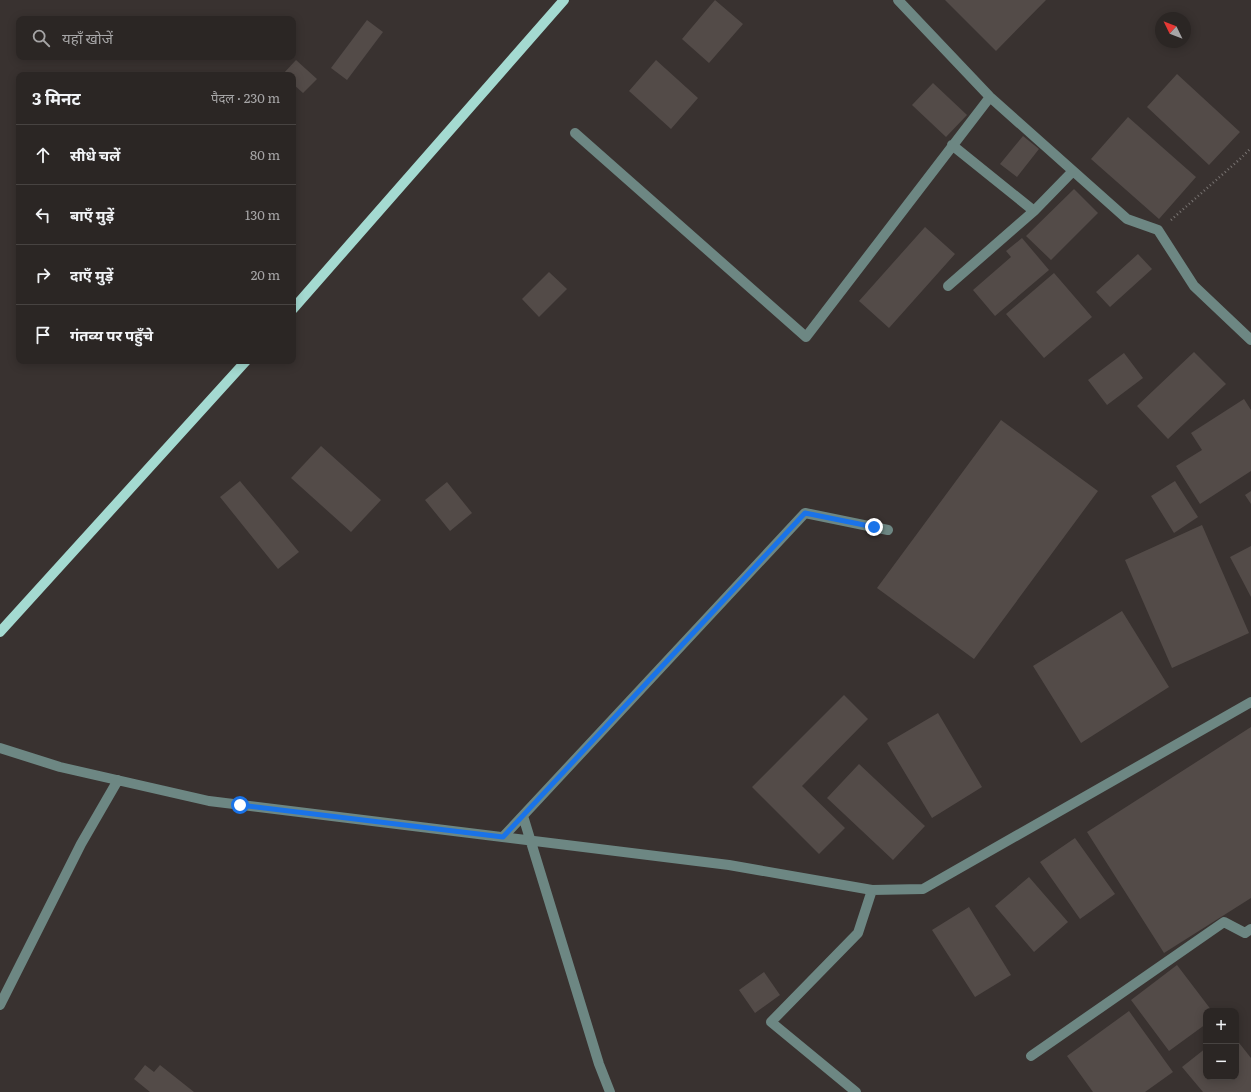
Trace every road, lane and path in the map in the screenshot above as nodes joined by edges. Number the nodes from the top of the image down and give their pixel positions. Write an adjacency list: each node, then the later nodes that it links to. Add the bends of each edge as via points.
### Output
1 (564, 0): 11 (main road)
2 (898, 0): 3 (street)
3 (990, 97): 5 (street); 7 (street)
4 (575, 133): 5 (street, via 806,337)
5 (952, 146): 8 (street)
6 (1251, 148): 9 (path)
7 (1073, 171): 8 (street); 9 (street, via 1126,219)
8 (1034, 211): 10 (street)
9 (1158, 230): 12 (street, via 1194,286)
10 (948, 286)
11 (296, 306)
12 (1251, 340)
13 (243, 364): 15 (main road)
14 (888, 530): 19 (street, via 805,513)
15 (0, 632)
16 (1251, 702): 22 (street, via 923,889)
17 (0, 748): 18 (street, via 60,767)
18 (118, 780): 20 (street, via 209,801); 24 (street, via 81,844)
19 (522, 816): 20 (street); 21 (street)
20 (503, 837): 21 (street)
21 (530, 841): 22 (street, via 729,865); 26 (street)
22 (872, 890): 27 (street, via 858,933 771,1022)
23 (1251, 930): 25 (street, via 1245,933 1224,922)
24 (0, 1005)
25 (1030, 1056)
26 (610, 1092)
27 (856, 1092)

